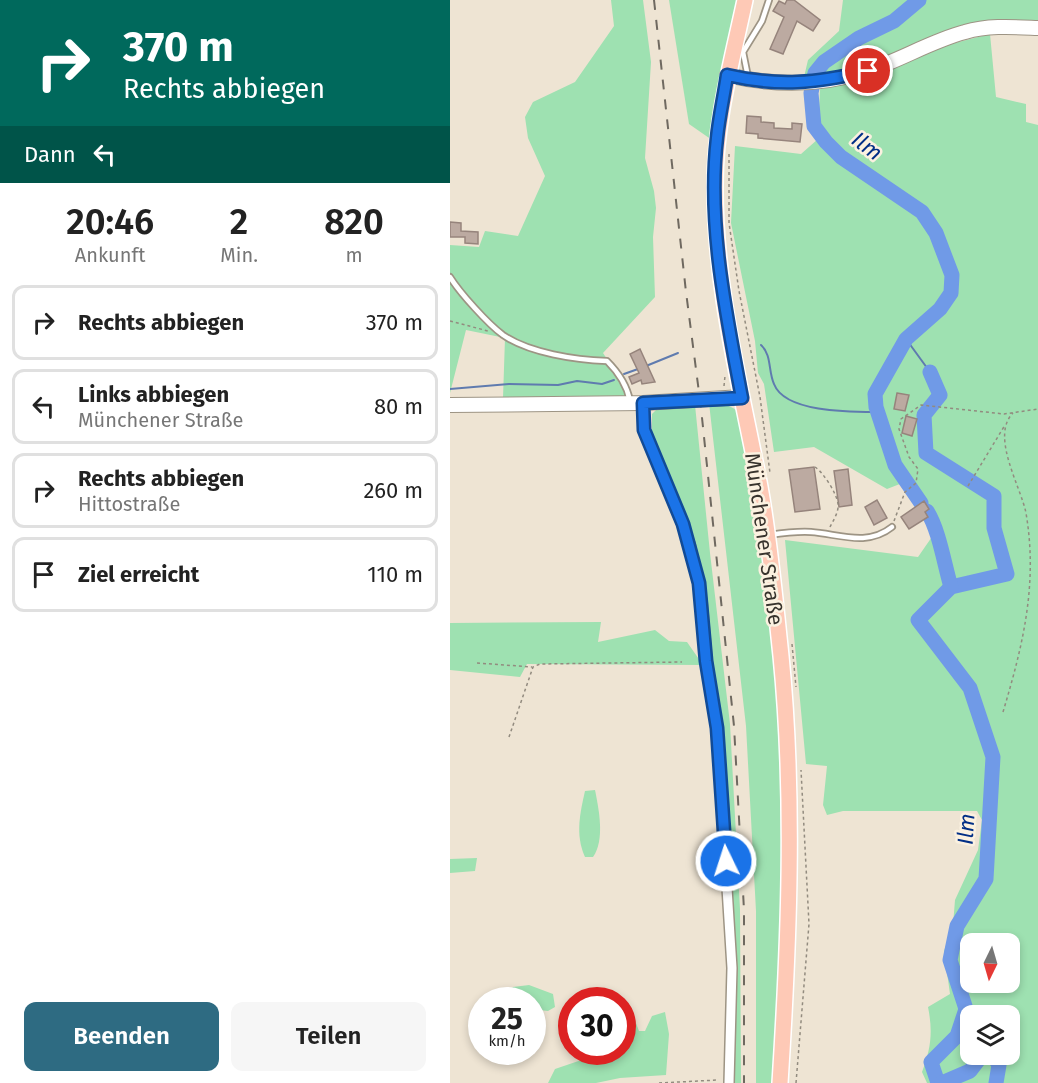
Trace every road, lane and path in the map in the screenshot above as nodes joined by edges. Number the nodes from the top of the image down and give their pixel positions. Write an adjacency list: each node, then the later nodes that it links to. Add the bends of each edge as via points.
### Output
1 (745, 0): 4 (main road, Münchener Straße)
2 (769, 0): 5 (lane, via 762,21 743,52)
3 (1038, 27): 5 (street, via 989,27 966,32 868,71 828,80 799,84)
4 (727, 75): 5 (street); 9 (main road, Münchener Straße, via 717,139 715,204)
5 (748, 80)
6 (450, 276): 8 (lane)
7 (450, 321): 8 (path)
8 (504, 335): 12 (lane, via 543,352 607,361)
9 (737, 372): 10 (path, via 725,375); 11 (main road, Münchener Straße)
10 (721, 390)
11 (742, 398): 12 (street); 21 (main road, Münchener Straße)
12 (637, 403): 13 (street); 29 (street, via 690,544 702,602 706,661 717,728 727,873 732,968)
13 (450, 405)
14 (1038, 409): 15 (path)
15 (1013, 413): 16 (path); 19 (path, via 928,404 901,419 899,429 918,469 916,483 905,492)
16 (1005, 424): 18 (path); 25 (path, via 1007,451 1030,530 1033,574 1024,634)
17 (815, 467): 20 (path, via 837,502 837,513)
18 (968, 486)
19 (892, 526): 20 (lane, via 857,539)
20 (827, 534): 21 (lane)
21 (766, 535): 30 (main road, Münchener Straße, via 781,658 787,754 788,856)
22 (682, 662): 24 (path)
23 (477, 663): 24 (path)
24 (533, 667): 26 (path)
25 (1003, 712)
26 (509, 737)
27 (718, 1080): 28 (path)
28 (659, 1083)
29 (729, 1083)
30 (780, 1083)

